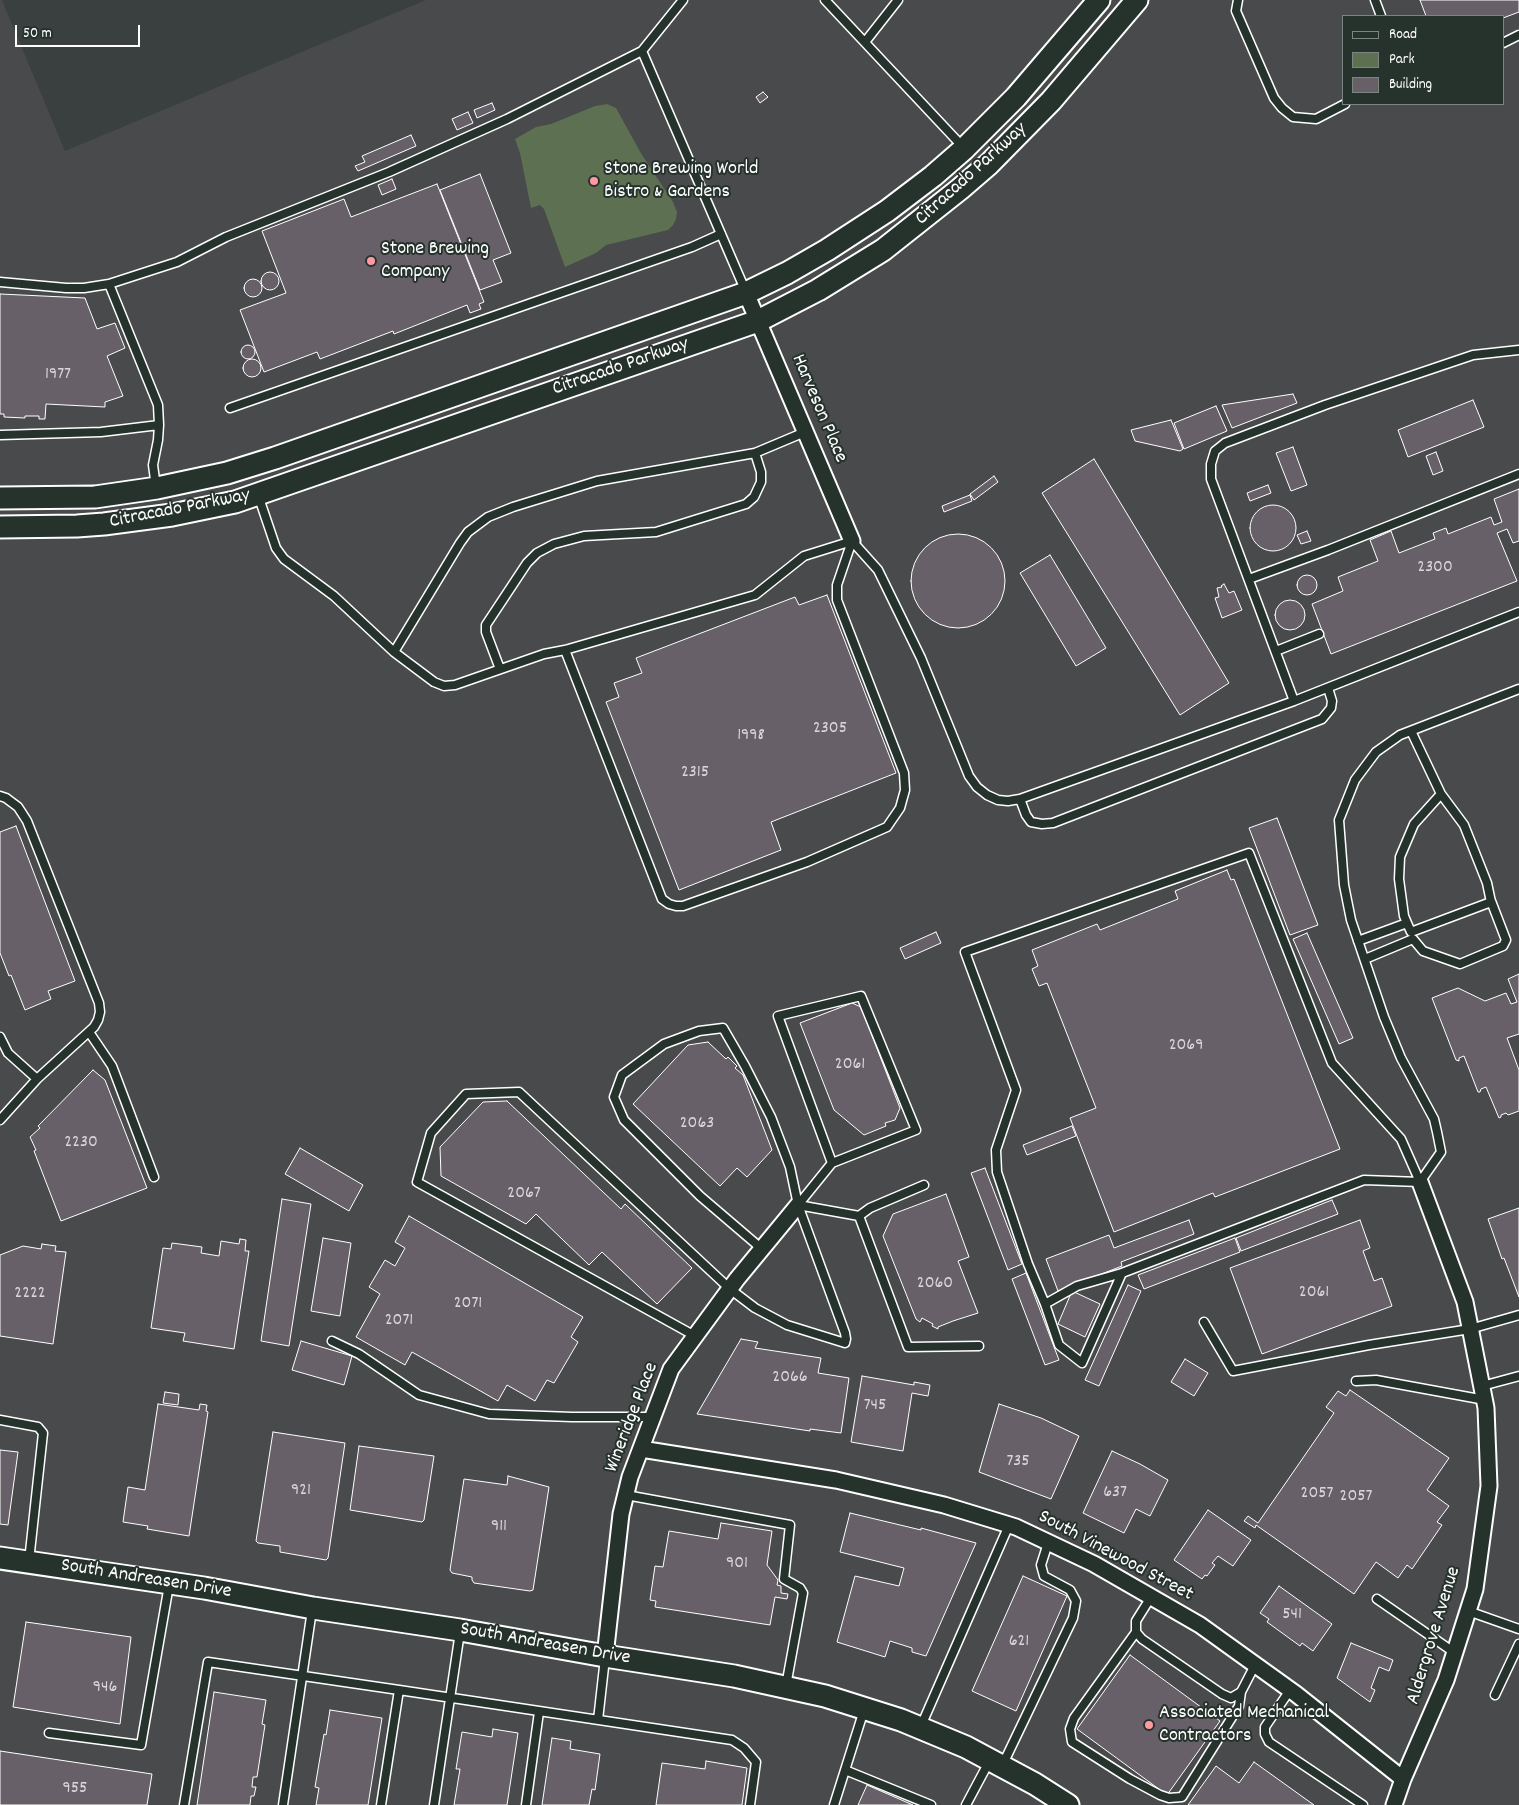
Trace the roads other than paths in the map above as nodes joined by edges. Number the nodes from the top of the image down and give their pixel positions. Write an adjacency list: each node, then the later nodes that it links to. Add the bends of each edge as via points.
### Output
1 (683, 0): 12 (lane)
2 (826, 0): 10 (lane)
3 (898, 0): 10 (lane)
4 (1099, 0): 14 (main road, Citracado Parkway, via 1016,97)
5 (1137, 0): 19 (main road, Citracado Parkway, via 1051,101 975,177 883,250 818,290)
6 (1238, 0): 13 (lane, via 1236,11 1274,98 1282,108 1293,117 1316,119)
7 (1375, 0): 8 (lane)
8 (1381, 15)
9 (1519, 35): 11 (lane)
10 (865, 42): 14 (lane)
11 (1504, 43)
12 (642, 50): 15 (lane); 17 (lane, via 507,118 389,172 226,237 177,262)
13 (1343, 105)
14 (964, 149): 18 (main road, Citracado Parkway, via 880,216 787,273)
15 (721, 234): 18 (lane); 21 (lane, via 692,247)
16 (0, 282): 17 (lane, via 66,288)
17 (110, 284): 22 (lane, via 158,405)
18 (746, 293): 19 (street, Harveson Place); 27 (main road, Citracado Parkway, via 271,459)
19 (758, 321): 23 (street, Harveson Place); 28 (main road, Citracado Parkway)
20 (1519, 350): 32 (lane, via 1473,355 1225,443 1215,452 1211,479)
21 (230, 408)
22 (159, 425): 24 (lane, via 101,432); 27 (lane, via 153,465)
23 (805, 432): 25 (lane); 31 (street, Harveson Place)
24 (0, 435)
25 (755, 453): 37 (lane, via 597,481 488,517 468,532 460,543); 38 (lane, via 761,482 754,497 746,504 656,532 584,536 554,544 537,553 486,625)
26 (1519, 474): 32 (lane)
27 (157, 488): 29 (main road, Citracado Parkway, via 95,497)
28 (258, 495): 30 (main road, Citracado Parkway, via 133,521); 37 (lane, via 276,548 284,559 334,596)
29 (0, 498)
30 (0, 527)
31 (852, 541): 35 (lane, via 804,556 755,595); 35 (lane, via 837,585 837,600 904,773 904,790 900,808 887,827 807,862 684,906 669,904 662,898); 45 (lane, via 878,570 921,658 969,776 992,798)
32 (1249, 578): 36 (lane)
33 (1519, 612): 39 (lane)
34 (1319, 634): 36 (lane)
35 (565, 650): 38 (lane)
36 (1276, 651): 41 (lane)
37 (394, 652): 38 (lane, via 444,686)
38 (500, 670)
39 (1328, 688): 41 (lane); 45 (lane, via 1331,708 1322,719 1053,823 1031,822)
40 (1519, 689): 42 (lane)
41 (1294, 700): 45 (lane)
42 (1410, 731): 43 (lane); 49 (lane, via 1376,752 1355,780 1339,820 1344,885)
43 (1441, 794): 46 (lane, via 1464,825); 47 (lane, via 1414,824 1400,857 1399,880)
44 (0, 796): 51 (lane, via 18,807 27,821 99,1003 98,1020)
45 (1020, 799)
46 (1491, 901): 48 (lane); 48 (lane, via 1506,940 1503,946 1460,964 1422,951)
47 (1407, 922): 48 (lane); 49 (lane)
48 (1412, 935): 50 (lane)
49 (1358, 940): 50 (lane)
50 (1364, 959): 57 (lane, via 1401,1058 1434,1119 1441,1152)
51 (89, 1032): 53 (lane); 56 (lane, via 112,1066)
52 (0, 1037): 53 (lane, via 8,1053)
53 (37, 1079): 54 (lane)
54 (0, 1120)
55 (832, 1162): 55 (lane, via 916,1130 861,996 778,1016); 59 (lane)
56 (154, 1177)
57 (1420, 1182): 62 (lane, via 1364,1180); 64 (lane, via 1401,1139 1332,1063 1249,853 965,952 1016,1090 996,1150 997,1172); 67 (street, Aldergrove Avenue, via 1465,1302)
58 (924, 1185): 60 (lane)
59 (798, 1205): 60 (lane); 61 (street, Wineridge Place); 61 (lane, via 790,1167 771,1116 722,1028 699,1031 664,1044 622,1075 614,1097 624,1120 700,1196); 63 (lane, via 845,1333 845,1342 787,1325 755,1308)
60 (859, 1216): 70 (lane, via 908,1347)
61 (762, 1249): 63 (street, Wineridge Place)
62 (1122, 1273): 64 (lane, via 1077,1286); 64 (lane, via 1082,1363 1059,1346)
63 (730, 1289): 68 (street, Wineridge Place); 68 (lane, via 519,1092 466,1094 432,1133 418,1182)
64 (1045, 1304)
65 (1519, 1315): 67 (lane)
66 (1204, 1322): 67 (lane, via 1233,1371)
67 (1470, 1329): 73 (street, Aldergrove Avenue)
68 (695, 1336): 74 (street, Wineridge Place, via 671,1369)
69 (332, 1341): 74 (lane, via 359,1354 419,1395 489,1414)
70 (979, 1346)
71 (1519, 1376): 73 (lane)
72 (1356, 1381): 73 (lane, via 1376,1380)
73 (1483, 1393): 86 (street, Aldergrove Avenue, via 1489,1486 1475,1589)
74 (653, 1416): 76 (street, Wineridge Place)
75 (0, 1420): 81 (lane, via 38,1427 43,1433)
76 (641, 1449): 77 (street, Wineridge Place); 78 (street, South Vinewood Street, via 836,1480 944,1505)
77 (626, 1495): 92 (street, Wineridge Place, via 621,1514); 95 (lane, via 790,1525 784,1579 803,1593)
78 (1009, 1525): 79 (street, South Vinewood Street); 104 (lane)
79 (1048, 1543): 83 (street, South Vinewood Street, via 1094,1564); 106 (lane, via 1041,1565 1044,1576 1070,1590 1076,1601 1073,1618)
80 (0, 1558): 81 (main road, South Andreasen Drive)
81 (29, 1562): 82 (main road, South Andreasen Drive)
82 (169, 1583): 85 (main road, South Andreasen Drive); 105 (lane, via 141,1745)
83 (1152, 1597): 89 (lane, via 1136,1621); 93 (street, South Vinewood Street, via 1200,1625)
84 (1377, 1599): 91 (lane)
85 (313, 1608): 88 (main road, South Andreasen Drive); 94 (lane)
86 (1468, 1611): 87 (lane); 91 (street, Aldergrove Avenue)
87 (1519, 1629)
88 (460, 1630): 92 (main road, South Andreasen Drive); 100 (lane)
89 (1136, 1632): 98 (lane, via 1222,1694 1231,1698); 98 (lane, via 1074,1718 1070,1729 1072,1742 1130,1778 1160,1795 1182,1797 1239,1706)
90 (1519, 1644): 99 (lane)
91 (1455, 1653): 108 (street, Aldergrove Avenue)
92 (605, 1656): 95 (main road, South Andreasen Drive, via 734,1676); 103 (lane)
93 (1255, 1665): 97 (street, South Vinewood Street); 98 (lane)
94 (302, 1676): 96 (lane); 109 (lane, via 208,1662); 110 (lane)
95 (786, 1688): 101 (main road, South Andreasen Drive)
96 (399, 1690): 100 (lane); 111 (lane)
97 (1290, 1690): 108 (street, South Vinewood Street); 119 (lane, via 1266,1727 1269,1742)
98 (1241, 1692)
99 (1495, 1696)
100 (448, 1699): 102 (lane); 112 (lane)
101 (864, 1708): 104 (main road, South Andreasen Drive); 107 (lane)
102 (539, 1712): 103 (lane); 113 (lane)
103 (598, 1720): 114 (lane, via 732,1740 756,1762)
104 (921, 1728): 106 (main road, South Andreasen Drive)
105 (49, 1733)
106 (996, 1763): 117 (lane); 118 (main road, South Andreasen Drive)
107 (845, 1770): 115 (lane); 116 (lane)
108 (1403, 1779): 120 (street, Aldergrove Avenue)
109 (184, 1805)
110 (283, 1805)
111 (381, 1805)
112 (434, 1805)
113 (526, 1805)
114 (750, 1805)
115 (834, 1805)
116 (931, 1805)
117 (966, 1805)
118 (1068, 1805)
119 (1363, 1805)
120 (1394, 1805)

